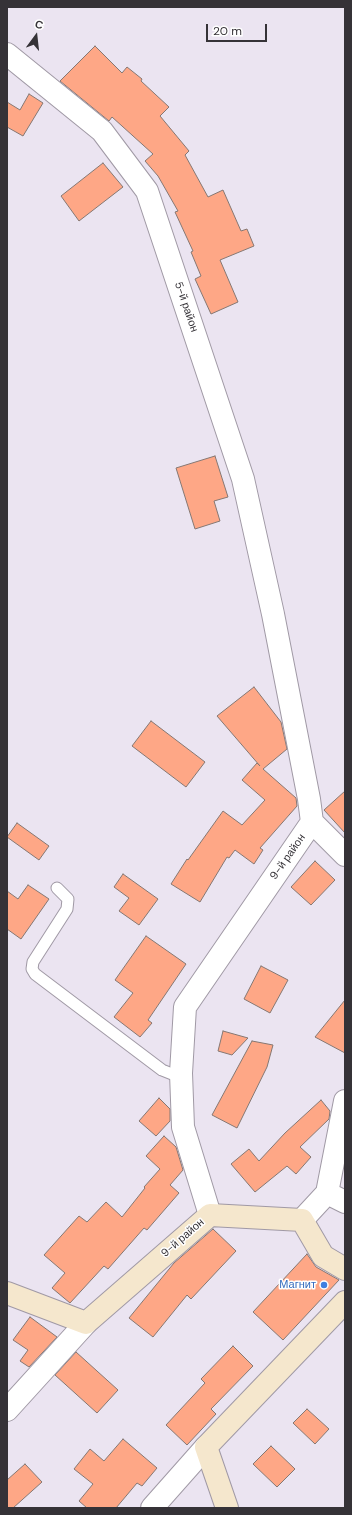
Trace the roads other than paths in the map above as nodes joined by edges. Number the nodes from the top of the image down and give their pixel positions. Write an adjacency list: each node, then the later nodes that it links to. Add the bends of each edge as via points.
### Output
1 (7, 54): 2 (street, 5-й район, via 102,131 147,191 243,479 273,614)
2 (312, 822): 3 (street); 5 (street, 9-й район, via 185,1007)
3 (345, 854)
4 (57, 888): 5 (lane, via 68,899 67,909 33,962 32,969 35,974 162,1070)
5 (182, 1078): 8 (street, 9-й район, via 184,1126)
6 (345, 1101): 7 (street)
7 (336, 1197): 9 (street)
8 (210, 1215): 9 (street); 13 (street, 9-й район)
9 (302, 1220): 10 (street, via 323,1256)
10 (345, 1269)
11 (7, 1293): 13 (street)
12 (345, 1302): 15 (street)
13 (86, 1323): 14 (street, 9-й район)
14 (7, 1410)
15 (206, 1447): 16 (street); 17 (street)
16 (152, 1508)
17 (226, 1508)

